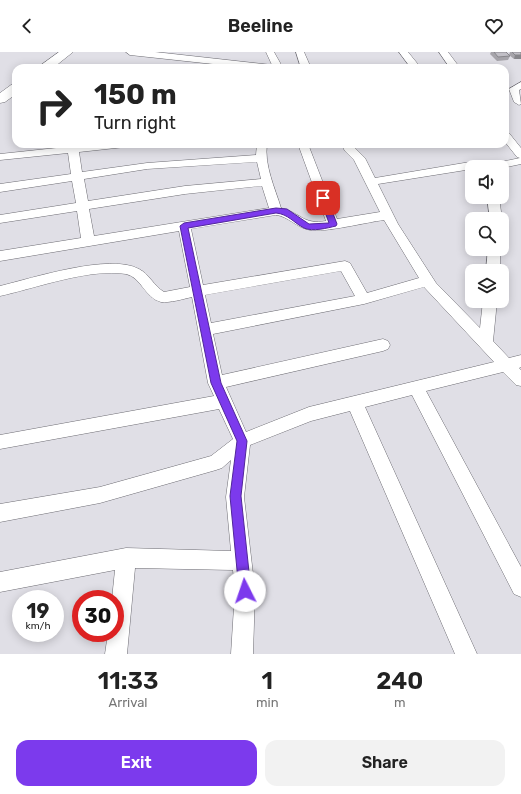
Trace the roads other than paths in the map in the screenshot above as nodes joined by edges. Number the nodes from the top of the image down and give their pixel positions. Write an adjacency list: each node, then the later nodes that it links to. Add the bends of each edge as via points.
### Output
1 (67, 52): 7 (main road)
2 (130, 52): 8 (street)
3 (270, 52): 9 (street)
4 (300, 52): 10 (street)
5 (403, 52): 11 (street)
6 (443, 52): 12 (street)
7 (50, 64)
8 (211, 64)
9 (276, 64)
10 (304, 64)
11 (413, 64)
12 (452, 64)
13 (521, 85): 17 (street, via 514,89)
14 (12, 91): 15 (main road)
15 (0, 99)
16 (509, 102): 17 (street)
17 (520, 102)
18 (509, 140): 24 (street)
19 (83, 148): 23 (street)
20 (261, 148): 26 (street)
21 (304, 148): 38 (street)
22 (348, 148): 32 (street, via 360,158)
23 (73, 149): 25 (street); 30 (street)
24 (521, 155)
25 (0, 157)
26 (262, 158): 30 (street, via 147,166); 31 (street)
27 (521, 161): 28 (street)
28 (509, 163)
29 (465, 170): 32 (street)
30 (76, 176): 33 (street); 34 (street)
31 (268, 182): 34 (street, via 185,190); 35 (street)
32 (371, 182): 36 (street)
33 (0, 188)
34 (81, 206): 37 (street); 40 (street)
35 (276, 211): 38 (street, via 285,211 307,226); 39 (street)
36 (388, 215): 38 (street); 42 (street)
37 (0, 219)
38 (333, 224)
39 (184, 226): 40 (street); 44 (street)
40 (88, 242): 41 (street)
41 (0, 256)
42 (428, 281): 45 (street); 49 (street)
43 (0, 291): 44 (street, via 107,268 132,271 162,297)
44 (197, 291): 45 (street, via 345,266); 47 (street)
45 (364, 299): 47 (street)
46 (489, 308): 49 (street)
47 (205, 330): 52 (street)
48 (383, 344): 52 (street)
49 (485, 344): 50 (street)
50 (513, 364): 51 (street); 53 (street)
51 (521, 380)
52 (216, 383): 54 (street)
53 (416, 388): 55 (street); 62 (street)
54 (224, 401): 56 (street); 57 (street)
55 (355, 403): 56 (street, via 309,414); 65 (street)
56 (242, 441): 58 (street, via 216,462 100,495); 60 (street, via 235,496)
57 (0, 442)
58 (0, 513)
59 (126, 558): 60 (street); 61 (street); 63 (street)
60 (242, 561): 64 (street, via 245,591)
61 (0, 582)
62 (521, 587)
63 (116, 654)
64 (242, 654)
65 (466, 654)

